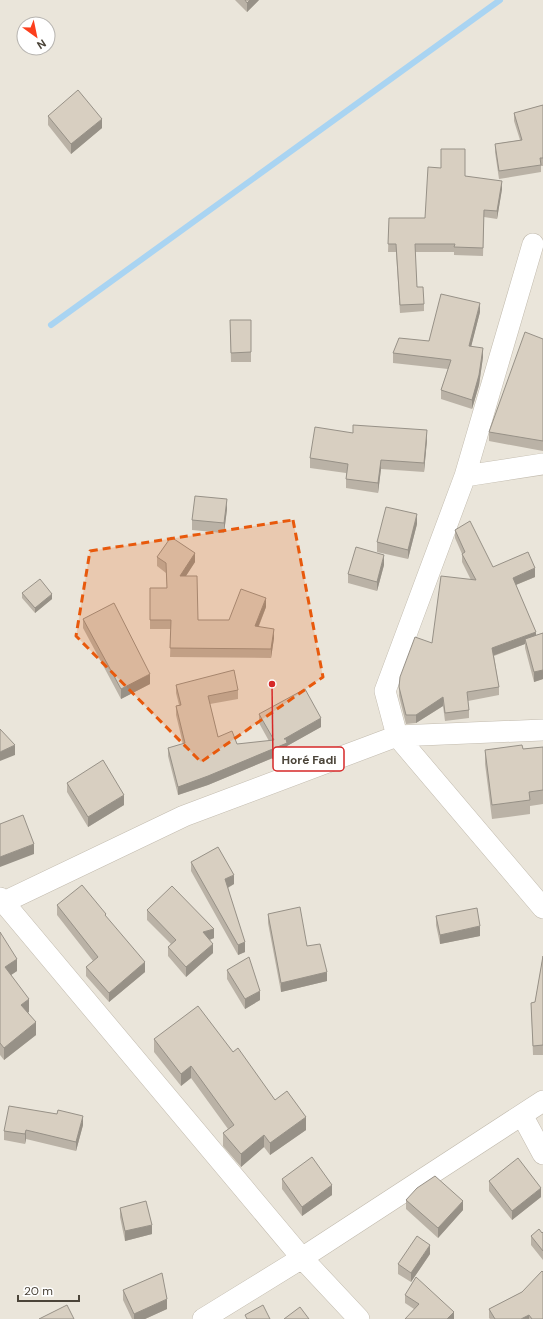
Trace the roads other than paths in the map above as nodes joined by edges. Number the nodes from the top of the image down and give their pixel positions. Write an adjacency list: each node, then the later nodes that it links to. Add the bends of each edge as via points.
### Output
1 (533, 244): 3 (street)
2 (543, 464): 3 (street)
3 (465, 476): 5 (street, via 385,691)
4 (543, 730): 5 (street)
5 (397, 736): 6 (street, via 184,816); 7 (street)
6 (1, 902): 11 (street)
7 (543, 908)
8 (543, 1101): 9 (street)
9 (522, 1115): 10 (street); 11 (street)
10 (543, 1154)
11 (302, 1258): 12 (street); 13 (street)
12 (203, 1319)
13 (359, 1319)

